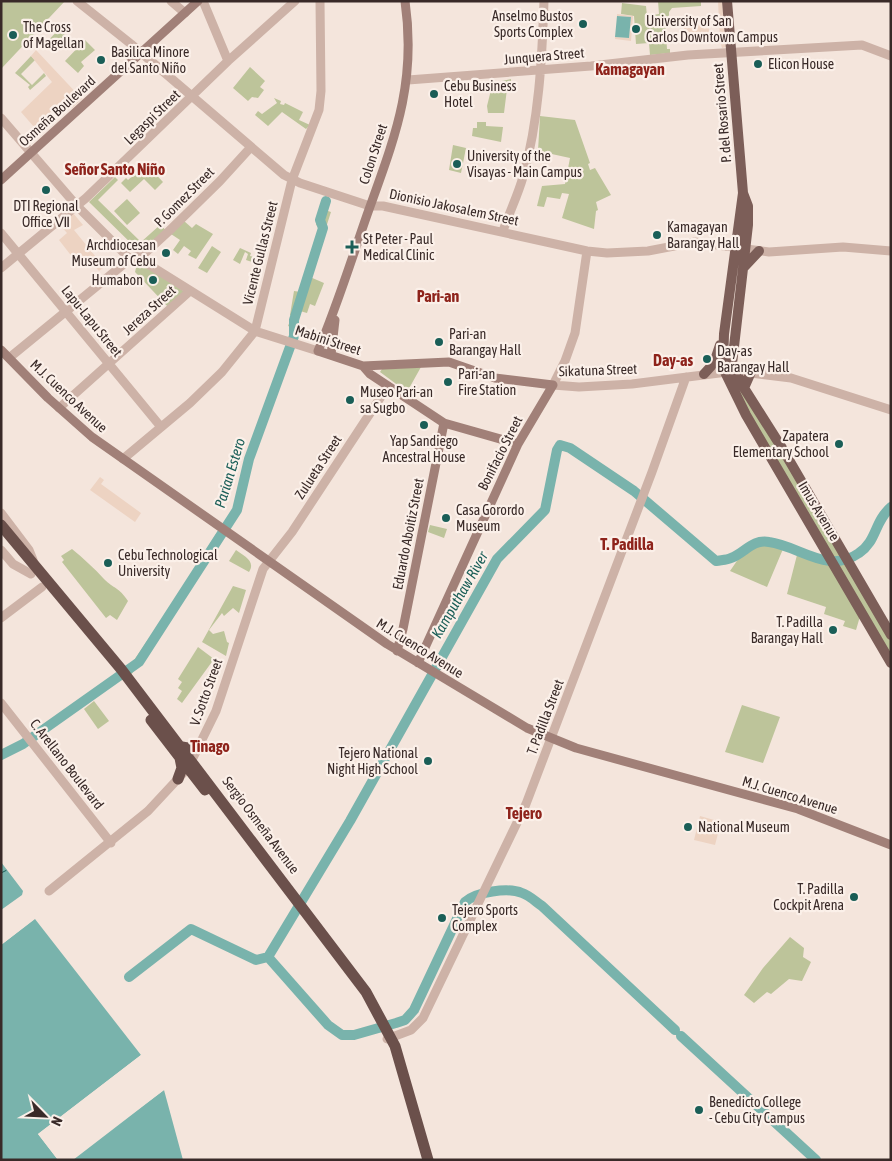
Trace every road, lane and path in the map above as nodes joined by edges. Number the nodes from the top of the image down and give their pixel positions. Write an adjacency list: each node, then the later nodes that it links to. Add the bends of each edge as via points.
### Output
1 (77, 1): 11 (street, Dionisio Jakosalem Street)
2 (171, 1): 10 (street)
3 (198, 1): 10 (main road, Osmeña Boulevard)
4 (203, 1): 14 (street)
5 (295, 1): 14 (street, Legaspi Street)
6 (320, 1): 22 (street, Vicente Gullas Street, via 320,104)
7 (405, 1): 16 (main road, Colon Street)
8 (544, 1): 15 (street)
9 (727, 1): 12 (main road, P. del Rosario Street)
10 (185, 13): 11 (main road, Osmeña Boulevard)
11 (141, 52): 17 (street, Dionisio Jakosalem Street); 20 (main road, Osmeña Boulevard)
12 (731, 53): 13 (street, Junquera Street, via 862,45); 15 (street, Junquera Street); 27 (main road, P. del Rosario Street, via 743,193 748,206)
13 (891, 56)
14 (228, 61): 17 (street, Legaspi Street)
15 (541, 70): 16 (street, Junquera Street); 25 (street, via 528,156)
16 (408, 80): 24 (main road, Colon Street, via 397,128)
17 (193, 97): 19 (street, Dionisio Jakosalem Street); 23 (street, Legaspi Street)
18 (1, 118): 20 (street)
19 (251, 147): 22 (street, Dionisio Jakosalem Street); 32 (street, P. Gomez Street, via 162,238 145,253)
20 (32, 153): 21 (main road, Osmeña Boulevard); 23 (street)
21 (1, 180)
22 (292, 180): 24 (street, Dionisio Jakosalem Street); 38 (street, Vicente Gullas Street)
23 (78, 206): 31 (street, Legaspi Street); 32 (street)
24 (370, 206): 25 (street, Dionisio Jakosalem Street); 36 (main road, Colon Street)
25 (503, 231): 28 (street, Dionisio Jakosalem Street)
26 (1, 233): 31 (street, Lapu-Lapu Street)
27 (742, 247): 28 (street, Dionisio Jakosalem Street, via 695,242 659,250); 29 (street, Dionisio Jakosalem Street); 33 (main road, P. del Rosario Street); 39 (main road, P. del Rosario Street)
28 (587, 251): 50 (street, Bonifacio Street, via 575,333)
29 (759, 251): 30 (street, Dionisio Jakosalem Street, via 843,247); 33 (main road)
30 (891, 251)
31 (19, 253): 34 (street, Legaspi Street); 37 (street, Lapu-Lapu Street)
32 (130, 259): 35 (street, Mabini Street, via 143,260); 37 (street, P. Gomez Street)
33 (743, 267): 46 (main road, P. del Rosario Street)
34 (1, 268)
35 (190, 292): 38 (street, Mabini Street); 44 (street, Jereza Street)
36 (336, 310): 41 (main road, Colon Street); 42 (main road, Colon Street)
37 (67, 311): 43 (street, P. Gomez Street); 44 (street, Lapu-Lapu Street)
38 (255, 331): 41 (street, Mabini Street); 56 (street, Vicente Gullas Street, via 222,372)
39 (724, 334): 46 (main road, P. del Rosario Street, via 723,363); 48 (main road, via 714,363)
40 (1, 350): 43 (main road, M.J. Cuenco Avenue)
41 (318, 351): 42 (main road, Mabini Street)
42 (332, 355): 45 (main road, Mabini Street)
43 (9, 358): 53 (main road, M.J. Cuenco Avenue)
44 (110, 364): 53 (street, Jereza Street); 56 (street, Lapu-Lapu Street)
45 (363, 366): 50 (main road, Sikatuna Street, via 449,362 495,378); 51 (main road, Mabini Street)
46 (730, 371): 47 (street, Sikatuna Street); 48 (street, Sikatuna Street); 52 (main road, Imus Avenue); 67 (main road, Imus Avenue, via 746,415)
47 (751, 372): 52 (main road); 54 (street, Sikatuna Street, via 791,378)
48 (704, 374): 49 (street, Sikatuna Street)
49 (686, 377): 50 (street, Sikatuna Street, via 604,386); 75 (street, T. Padilla Street)
50 (553, 385): 57 (main road, Bonifacio Street)
51 (388, 386): 55 (main road, Mabini Street); 63 (street, Zulueta Street, via 292,532)
52 (744, 388): 66 (main road, Imus Avenue)
53 (59, 408): 58 (main road, M.J. Cuenco Avenue)
54 (891, 410)
55 (444, 423): 57 (main road, Mabini Street); 70 (main road, Eduardo Aboitiz Street)
56 (161, 427): 58 (street, Vicente Gullas Street)
57 (518, 444): 71 (main road, Bonifacio Street)
58 (123, 459): 63 (main road, M.J. Cuenco Avenue)
59 (1, 513): 64 (street, Sergio Osmeña Avenue, via 30,550)
60 (1, 525): 64 (highway)
61 (1, 536): 64 (highway)
62 (1, 550): 64 (street, Sergio Osmeña Avenue, via 13,564)
63 (268, 562): 70 (main road, M.J. Cuenco Avenue); 76 (street, V. Sotto Street, via 259,576 218,704)
64 (34, 572): 65 (highway, Sergio Osmeña Avenue); 73 (highway, Sergio Osmeña Avenue)
65 (42, 587): 68 (street); 73 (highway, Sergio Osmeña Avenue)
66 (874, 607): 67 (main road); 69 (main road, Imus Avenue)
67 (863, 615): 72 (main road, Imus Avenue)
68 (1, 618)
69 (891, 635)
70 (397, 651): 71 (main road, M.J. Cuenco Avenue)
71 (418, 663): 75 (main road, M.J. Cuenco Avenue)
72 (891, 663)
73 (118, 671): 77 (highway, Sergio Osmeña Avenue)
74 (1, 703): 79 (street, C. Arellano Boulevard)
75 (552, 740): 80 (main road, M.J. Cuenco Avenue, via 798,809); 83 (street, T. Padilla Street, via 526,804 423,1018 411,1030)
76 (200, 746): 77 (highway); 78 (street, V. Sotto Street)
77 (181, 752): 78 (highway, Sergio Osmeña Avenue); 78 (highway, via 182,768)
78 (187, 772): 79 (street, V. Sotto Street); 82 (highway, Sergio Osmeña Avenue); 82 (highway, Sergio Osmeña Avenue)
79 (111, 842): 81 (street, V. Sotto Street)
80 (891, 845)
81 (49, 891)
82 (296, 901): 83 (highway, Sergio Osmeña Avenue, via 366,992)
83 (385, 1031): 84 (highway, Sergio Osmeña Avenue); 85 (highway, Sergio Osmeña Avenue)
84 (421, 1160)
85 (428, 1160)

